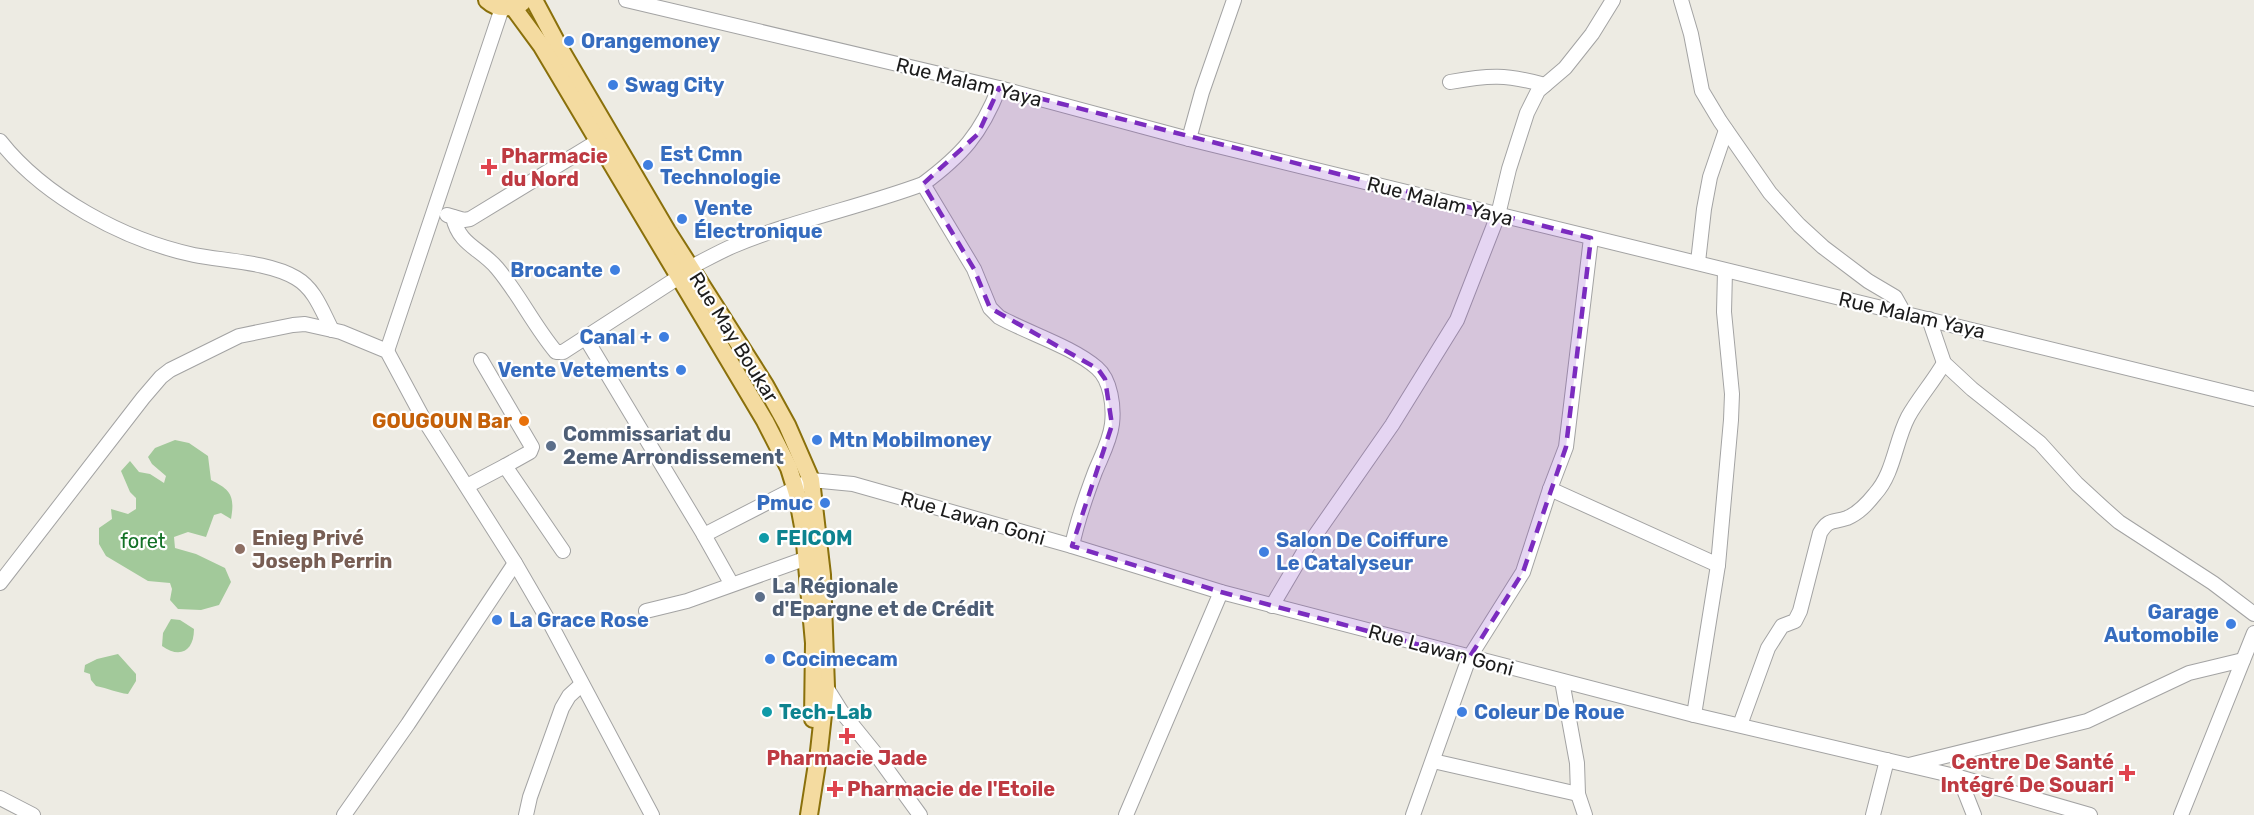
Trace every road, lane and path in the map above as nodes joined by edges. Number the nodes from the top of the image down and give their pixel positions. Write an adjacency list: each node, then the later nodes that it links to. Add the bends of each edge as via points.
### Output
1 (534, 0): 21 (main road, Rue May Boukar, via 667,231)
2 (626, 0): 9 (street, Rue Malam Yaya)
3 (1234, 0): 11 (street)
4 (1613, 0): 8 (street, via 1565,69)
5 (1681, 0): 10 (street, via 1702,91)
6 (507, 4): 13 (main road, Rue May Boukar, via 536,37); 15 (street)
7 (1450, 82): 8 (street, via 1490,75)
8 (1545, 85): 16 (street, via 1527,113)
9 (999, 88): 11 (street, Rue Malam Yaya); 14 (street, via 978,134 951,163)
10 (1726, 130): 19 (street, via 1710,177); 22 (street, via 1770,194 1799,225 1868,281 1895,297)
11 (1189, 139): 16 (street, Rue Malam Yaya)
12 (0, 141): 24 (street, via 44,186 109,224 177,250 295,277 313,293)
13 (598, 141): 17 (street, via 470,219); 21 (main road, Rue May Boukar)
14 (923, 184): 21 (street, via 734,246); 36 (street, via 974,269 990,308 999,317 1091,364 1105,379 1112,425)
15 (434, 209): 17 (street); 26 (street)
16 (1498, 215): 18 (street, Rue Malam Yaya); 44 (street, via 1457,320)
17 (453, 217): 25 (street, via 460,236 496,266 556,352 563,352)
18 (1591, 238): 19 (street, Rue Malam Yaya); 34 (street, via 1566,447)
19 (1698, 262): 20 (street, Rue Malam Yaya)
20 (1725, 271): 22 (street, Rue Malam Yaya); 40 (street, via 1724,312 1732,394)
21 (685, 272): 25 (street); 31 (main road, Rue May Boukar, via 765,385); 33 (main road, Rue May Boukar, via 779,444)
22 (1904, 313): 23 (street, Rue Malam Yaya)
23 (1929, 319): 28 (street); 29 (street, Rue Malam Yaya)
24 (332, 330): 26 (street); 41 (street, via 299,324 250,332 161,377)
25 (585, 337): 35 (street)
26 (387, 351): 32 (street, via 423,418)
27 (481, 360): 30 (street, via 532,447)
28 (1944, 363): 46 (street, via 2040,443 2119,522); 54 (street, via 1908,417 1878,492 1862,509 1833,520 1820,533 1800,611 1794,621 1782,626 1768,648)
29 (2254, 399)
30 (506, 466): 32 (street); 37 (street)
31 (811, 480): 33 (street, Rue Lawan Goni); 36 (street, Rue Lawan Goni, via 853,484); 52 (main road, Rue May Boukar, via 822,575)
32 (467, 486): 39 (street)
33 (795, 487): 35 (street, Rue Lawan Goni); 38 (main road, Rue May Boukar)
34 (1550, 489): 40 (street); 48 (street, via 1523,572)
35 (704, 535): 42 (street)
36 (1072, 546): 43 (street, Rue Lawan Goni)
37 (563, 551)
38 (807, 558): 42 (street); 66 (main road, Rue May Boukar, via 814,643 813,709)
39 (515, 563): 51 (street); 63 (street)
40 (1718, 565): 53 (street)
41 (0, 583)
42 (731, 583): 45 (street, via 687,601)
43 (1221, 592): 44 (street, Rue Lawan Goni); 69 (street)
44 (1272, 606): 48 (street, Rue Lawan Goni)
45 (646, 611)
46 (2254, 614)
47 (2254, 633): 49 (street)
48 (1469, 658): 50 (street, Rue Lawan Goni); 55 (street)
49 (2243, 660): 57 (street, via 2189,673 2087,721); 75 (street)
50 (1562, 681): 53 (street, Rue Lawan Goni); 59 (street, via 1577,763)
51 (581, 684): 64 (street, via 562,708); 65 (street)
52 (826, 687): 67 (main road, Rue May Boukar); 68 (street)
53 (1694, 715): 54 (street, Rue Lawan Goni)
54 (1740, 726): 56 (street, Rue Lawan Goni)
55 (1433, 760): 59 (street); 70 (street)
56 (1887, 760): 57 (street, Rue Lawan Goni); 72 (street)
57 (1909, 765): 58 (street, Rue Lawan Goni)
58 (1959, 777): 73 (street); 74 (street, Rue Lawan Goni)
59 (1578, 794): 71 (street)
60 (4, 800): 61 (street); 62 (street)
61 (0, 814)
62 (33, 815)
63 (344, 815)
64 (526, 815)
65 (652, 815)
66 (797, 815)
67 (809, 815)
68 (920, 815)
69 (1126, 815)
70 (1413, 815)
71 (1585, 815)
72 (1873, 815)
73 (1974, 815)
74 (2091, 815)
75 (2181, 815)

